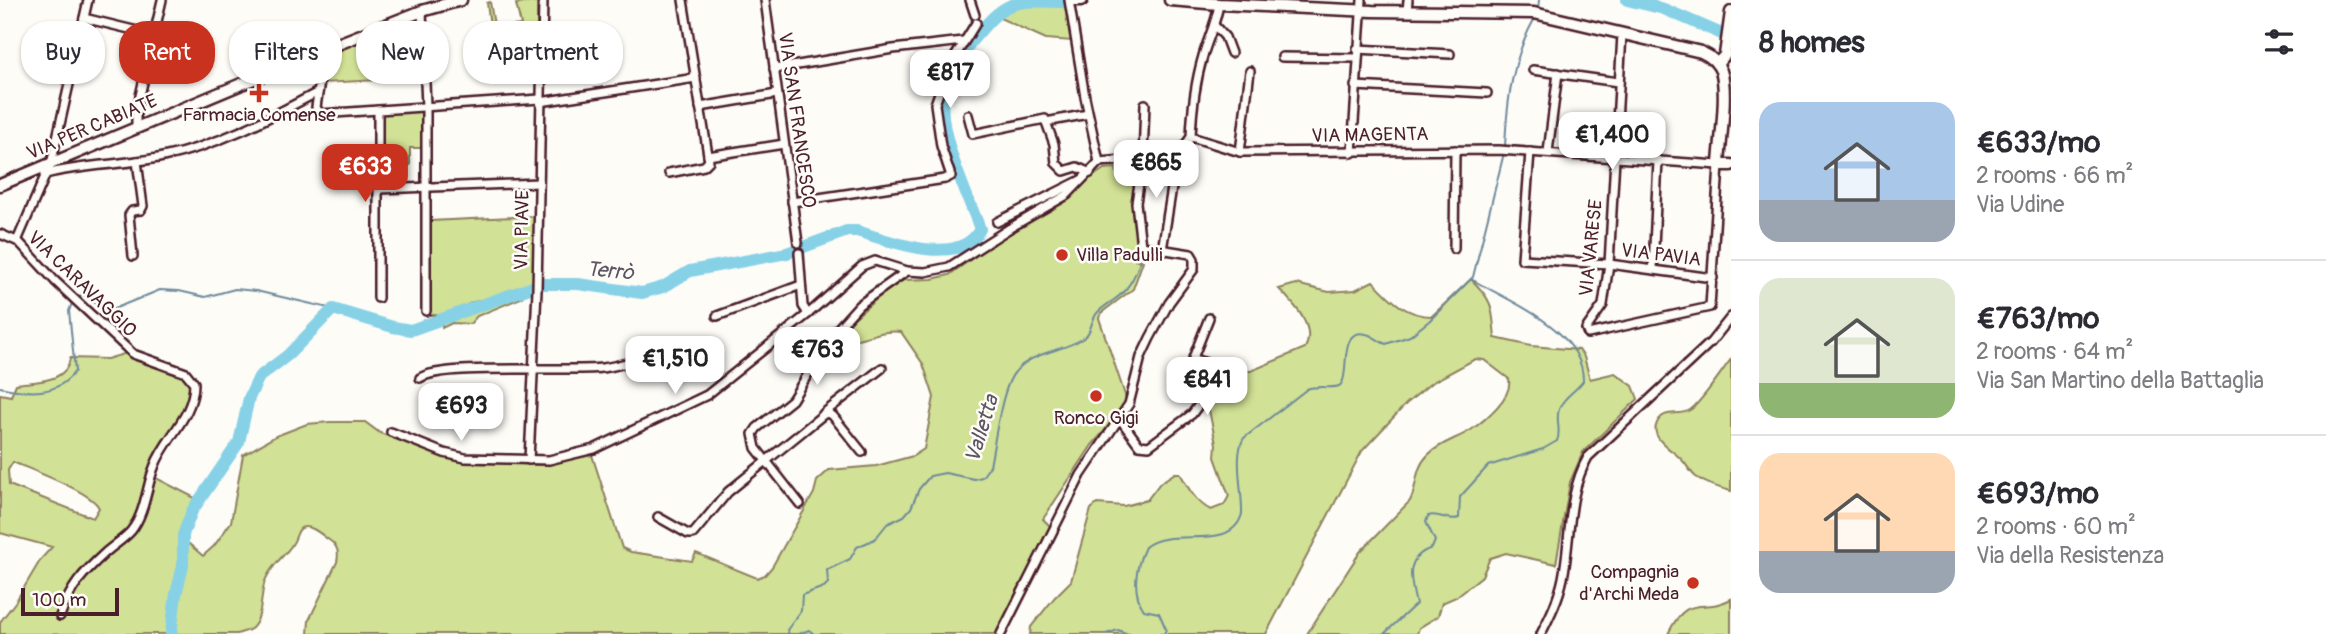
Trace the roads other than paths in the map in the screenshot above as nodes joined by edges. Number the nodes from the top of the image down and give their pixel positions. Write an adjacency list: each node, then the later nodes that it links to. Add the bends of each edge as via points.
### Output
1 (88, 0): 16 (street)
2 (162, 0): 17 (street)
3 (461, 0): 14 (street, VIA PER CABIATE)
4 (543, 0): 42 (street, VIA PIAVE)
5 (683, 0): 32 (street)
6 (765, 0): 28 (street, VIA SAN FRANCESCO)
7 (970, 0): 22 (street, via 975,19)
8 (1070, 0): 9 (street); 47 (street)
9 (1082, 0)
10 (1170, 0): 11 (street)
11 (1223, 3): 12 (street); 18 (street)
12 (1362, 5): 13 (street); 24 (street)
13 (1408, 6): 20 (street, via 1536,13)
14 (422, 11): 21 (street, VIA PER CABIATE); 44 (street)
15 (1731, 12): 27 (street, via 1725,55)
16 (83, 18): 19 (street); 65 (street)
17 (157, 21)
18 (1215, 26): 23 (street); 51 (street, via 1203,55)
19 (119, 27)
20 (1622, 34): 27 (street, via 1701,52); 33 (street, VIA VARESE)
21 (342, 41)
22 (963, 41): 28 (street); 76 (street, via 935,103 951,176)
23 (1231, 53)
24 (1357, 54): 25 (street); 26 (street); 37 (street)
25 (1450, 54)
26 (1282, 57)
27 (1717, 64): 39 (street)
28 (774, 69): 41 (street, VIA SAN FRANCESCO)
29 (1533, 70): 31 (street)
30 (1250, 71): 54 (street)
31 (1558, 73): 33 (street); 56 (street)
32 (696, 78): 42 (street); 45 (street)
33 (1618, 82): 61 (street, VIA VARESE)
34 (143, 84): 50 (street)
35 (239, 84): 50 (street, VIA PER CABIATE)
36 (319, 84): 38 (street)
37 (1356, 86): 40 (street); 57 (street)
38 (318, 92): 46 (street, via 316,109 320,114); 63 (street, via 214,141)
39 (1727, 92): 66 (street)
40 (1487, 93)
41 (777, 94): 45 (street); 52 (street, VIA SAN FRANCESCO)
42 (540, 101): 44 (street); 72 (street, VIA PIAVE)
43 (1145, 104): 60 (street)
44 (426, 106): 46 (street); 75 (street)
45 (700, 107): 58 (street)
46 (378, 110): 74 (street)
47 (1088, 114): 49 (street); 64 (street)
48 (968, 115): 49 (street, via 973,134 1045,118)
49 (1046, 122): 69 (street, via 1056,163 1063,171 1077,167)
50 (136, 127): 65 (street, VIA PER CABIATE)
51 (1191, 137): 54 (street, VIA MAGENTA); 59 (street)
52 (784, 144): 58 (street); 76 (street, VIA SAN FRANCESCO)
53 (1455, 149): 55 (street, VIA MAGENTA); 57 (street, VIA MAGENTA); 81 (street)
54 (1240, 152): 57 (street, VIA MAGENTA)
55 (1530, 152): 56 (street, VIA MAGENTA); 85 (street, VIA PAVIA, via 1522,259)
56 (1548, 152): 61 (street, VIA MAGENTA)
57 (1352, 153)
58 (708, 156): 68 (street, via 704,166)
59 (1177, 156): 60 (street); 82 (street)
60 (1143, 158): 64 (street); 82 (street, via 1136,203 1141,246)
61 (1615, 158): 62 (street, VIA MAGENTA); 85 (street, VIA VARESE)
62 (1658, 160): 66 (street, VIA MAGENTA); 86 (street)
63 (137, 161): 70 (street); 84 (street, via 143,206 129,215)
64 (1099, 162): 69 (street)
65 (51, 164): 70 (street); 73 (street, VIA PER CABIATE)
66 (1719, 165): 67 (street); 88 (street)
67 (1731, 165)
68 (669, 173)
69 (1090, 173): 71 (street)
70 (45, 174): 79 (street)
71 (1081, 180): 77 (street); 87 (street, via 1067,195 952,265 934,272)
72 (539, 183): 75 (street); 98 (street, VIA PIAVE)
73 (0, 186)
74 (379, 188): 75 (street); 90 (street)
75 (426, 188): 91 (street)
76 (792, 202): 80 (street, VIA SAN FRANCESCO)
77 (997, 222)
78 (0, 234): 79 (street, VIA CARAVAGGIO)
79 (17, 241): 108 (street, VIA CARAVAGGIO, via 132,354 188,374 194,387 182,422 156,461 135,524 79,578)
80 (797, 243)
81 (1454, 249)
82 (1162, 250): 101 (street, via 1191,254 1194,269 1150,338)
83 (799, 253): 89 (street)
84 (133, 256)
85 (1609, 264): 86 (street, VIA PAVIA); 88 (street, VIA VARESE, via 1602,305 1586,329 1588,334 1710,307)
86 (1653, 269): 88 (street, VIA PAVIA)
87 (907, 271): 92 (street, via 882,262 868,263); 105 (street, via 859,305 832,335 792,400 756,430 753,442)
88 (1713, 278)
89 (801, 285): 92 (street); 93 (street)
90 (378, 298)
91 (426, 311)
92 (808, 314): 104 (street, via 699,400 589,451 556,460)
93 (717, 316)
94 (1731, 317): 110 (street, via 1711,342 1588,457 1577,482 1563,579)
95 (1209, 318): 101 (street, via 1193,358 1226,370 1220,391 1149,446 1139,445)
96 (670, 349): 98 (street, via 612,366)
97 (881, 368): 100 (street)
98 (532, 370): 99 (street, via 445,371); 104 (street, VIA PIAVE)
99 (420, 378)
100 (824, 414): 103 (street, via 832,415); 105 (street)
101 (1120, 419): 109 (street, via 1081,475)
102 (391, 432): 104 (street, via 455,456)
103 (862, 452)
104 (529, 460)
105 (766, 462): 106 (street); 107 (street, via 728,492 694,534)
106 (800, 504)
107 (658, 517)
108 (60, 617)
109 (1001, 634)
110 (1541, 634)

